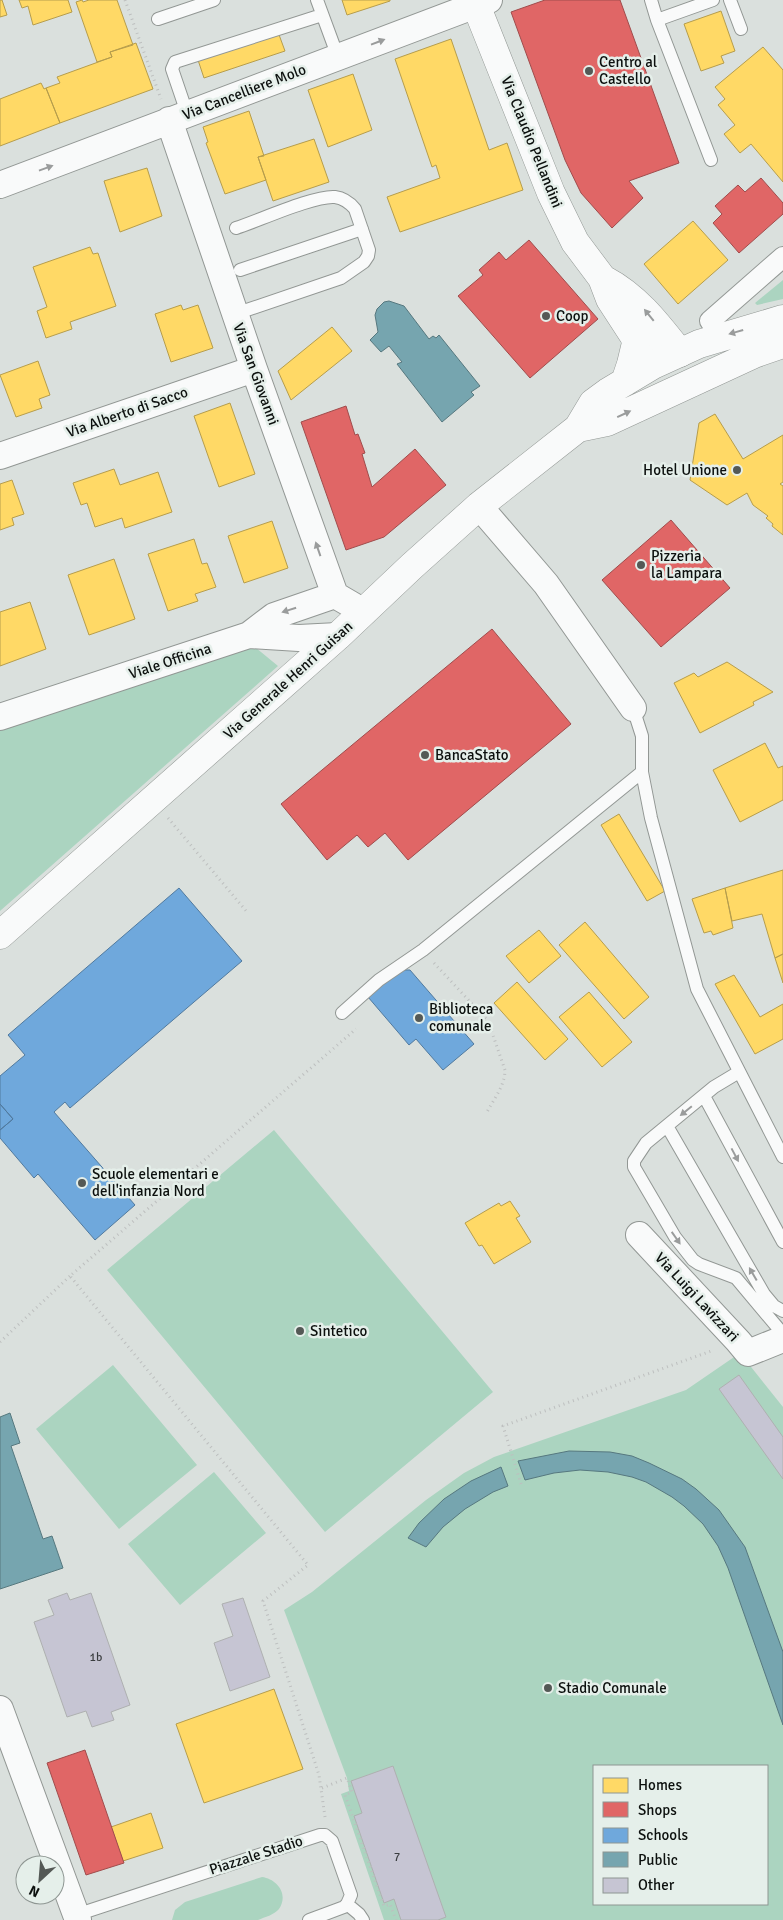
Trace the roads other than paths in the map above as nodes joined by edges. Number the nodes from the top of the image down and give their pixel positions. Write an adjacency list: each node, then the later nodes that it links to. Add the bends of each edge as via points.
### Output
1 (214, 0): 8 (lane)
2 (317, 0): 7 (lane)
3 (651, 0): 9 (lane)
4 (713, 0): 9 (lane)
5 (730, 0): 10 (lane)
6 (480, 2): 11 (street, Via Cancelliere Molo, one-way to 6); 19 (main road, Via Claudio Pellandini, via 558,208 576,242)
7 (322, 15): 11 (lane); 12 (lane, via 175,62 172,69)
8 (158, 19)
9 (657, 20): 13 (lane)
10 (742, 29)
11 (338, 57): 12 (street, Via Cancelliere Molo)
12 (178, 117): 14 (street, Via Cancelliere Molo, one-way to 12); 20 (street, Via San Giovanni)
13 (711, 160)
14 (0, 185)
15 (236, 228): 16 (lane, via 316,200 337,197 355,209)
16 (362, 229): 18 (lane); 20 (lane, via 368,256 353,271)
17 (783, 257): 22 (street)
18 (240, 270)
19 (602, 278): 23 (main road, Via Claudio Pellandini, via 610,299); 25 (main road, Via Claudio Pellandini, one-way to 19, via 644,308 621,288)
20 (235, 314): 27 (street, Via San Giovanni)
21 (783, 320): 25 (main road, Via Generale Henri Guisan, one-way to 25, via 717,338)
22 (710, 321)
23 (637, 339): 26 (main road, Via Claudio Pellandini); 28 (main road)
24 (783, 344): 29 (main road, Via Generale Henri Guisan)
25 (680, 353): 26 (main road, Via Generale Henri Guisan); 29 (main road)
26 (654, 365): 28 (main road, Via Generale Henri Guisan); 29 (main road, Via Claudio Pellandini)
27 (254, 369): 31 (street, Via Alberto di Sacco); 33 (street, Via San Giovanni, one-way to 27)
28 (624, 382): 30 (main road, Via Generale Henri Guisan, via 593,403)
29 (682, 387): 30 (main road, Via Generale Henri Guisan, one-way to 29, via 607,422)
30 (578, 428): 32 (main road, Via Generale Henri Guisan)
31 (0, 456)
32 (479, 506): 34 (main road, Via Generale Henri Guisan); 37 (street, via 546,584)
33 (335, 595): 34 (street); 35 (street, Viale Officina, one-way to 35, via 274,616)
34 (364, 612): 36 (main road, Via Generale Henri Guisan)
35 (249, 635): 36 (street); 38 (street, Viale Officina)
36 (338, 636): 40 (main road, Via Generale Henri Guisan)
37 (632, 708): 39 (lane, via 642,736)
38 (0, 717)
39 (642, 772): 41 (lane, via 423,950 379,980); 42 (lane, via 651,818 697,989)
40 (1, 932)
41 (342, 1013)
42 (739, 1072): 43 (lane); 45 (lane)
43 (704, 1096): 44 (lane, one-way to 44); 47 (lane, one-way to 47)
44 (667, 1126): 48 (lane, one-way to 44, via 764,1294); 49 (lane, one-way to 49, via 638,1153 634,1160 636,1173 693,1260 736,1278)
45 (783, 1157)
46 (639, 1235): 50 (street, Via Luigi Lavizzari, via 748,1353)
47 (783, 1242)
48 (783, 1311)
49 (783, 1334)
50 (783, 1339)
51 (3, 1724): 53 (street)
52 (347, 1904): 53 (lane, Piazzale Stadio, via 351,1895 332,1841 316,1835); 54 (lane); 55 (lane)
53 (77, 1917)
54 (309, 1920)
55 (363, 1920)

